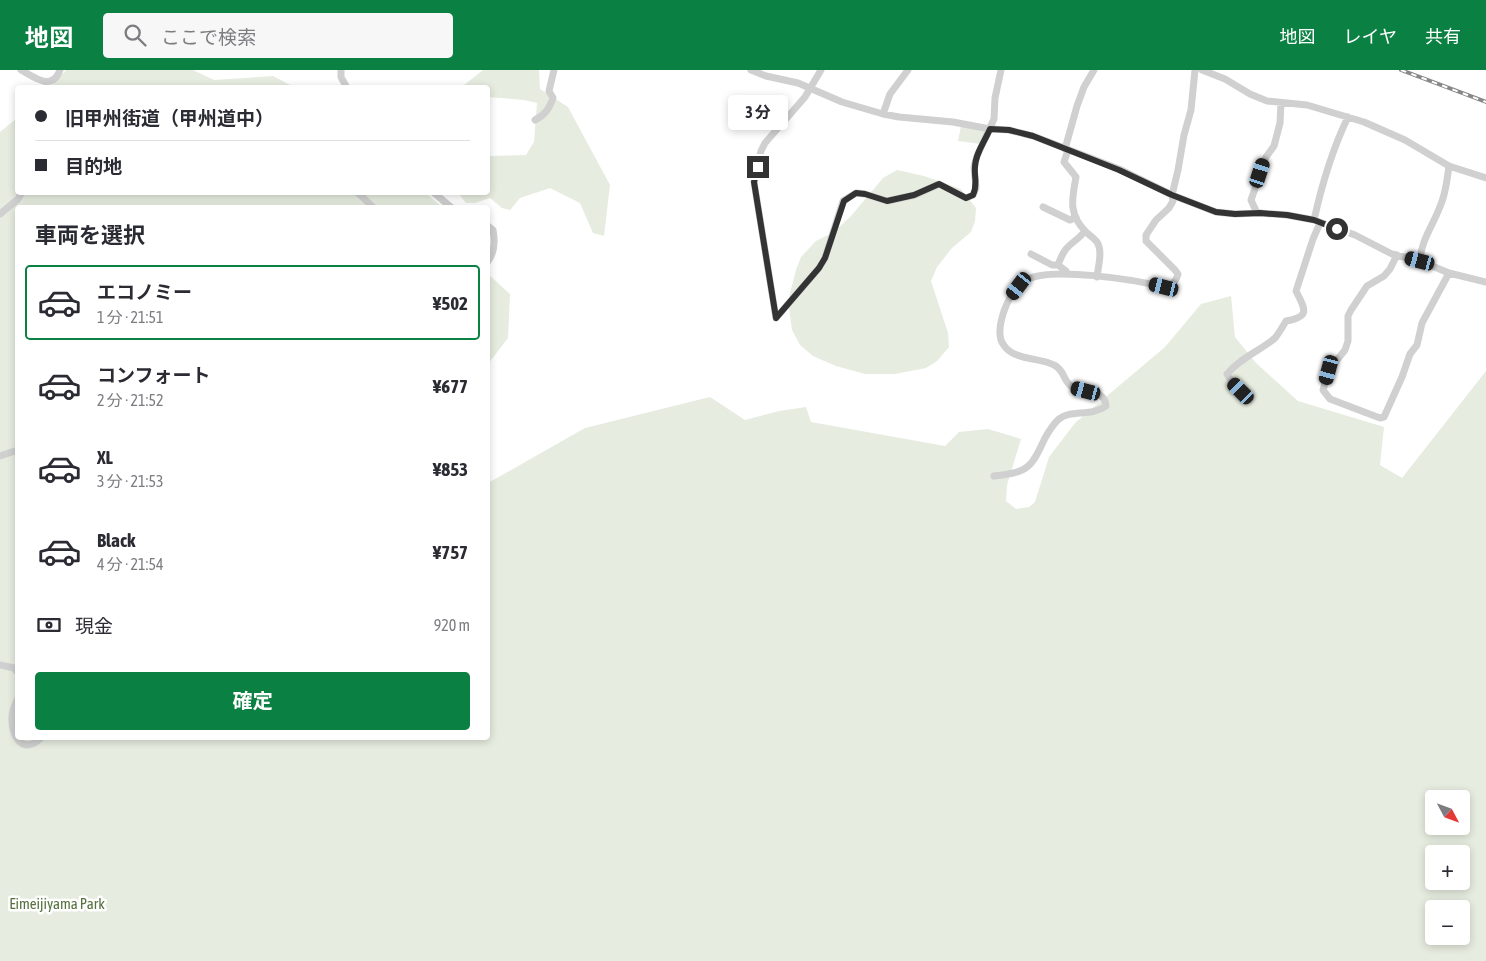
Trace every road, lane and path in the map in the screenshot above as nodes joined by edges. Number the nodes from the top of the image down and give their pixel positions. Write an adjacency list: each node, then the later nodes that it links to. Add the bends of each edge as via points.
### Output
1 (21, 70): 2 (street, via 49,82)
2 (60, 70)
3 (341, 70): 12 (street)
4 (554, 70): 17 (street, via 550,108)
5 (750, 70): 13 (street)
6 (821, 70): 13 (street)
7 (908, 70): 15 (street, via 890,94)
8 (1001, 70): 18 (street)
9 (1094, 70): 19 (street, via 1076,106)
10 (1195, 70): 25 (street, via 1191,110)
11 (1202, 70): 14 (street, via 1250,94)
12 (346, 85)
13 (811, 88): 15 (street, via 842,102); 18 (street, via 765,143 754,182 776,318 825,258 844,201 856,193 893,200 939,184 966,198 973,195 976,188 974,167)
14 (1281, 103): 16 (street, via 1307,105); 29 (street, via 1274,146 1266,157 1250,200)
15 (883, 114): 18 (street)
16 (1348, 117): 20 (street, via 1405,140); 32 (street, via 1325,175)
17 (535, 120)
18 (990, 129): 19 (street, via 1033,136)
19 (1066, 150): 25 (street); 31 (street, via 1064,162 1076,178 1072,201)
20 (1449, 166): 21 (street); 38 (street, via 1445,192 1424,239)
21 (1486, 178)
22 (20, 195): 30 (street)
23 (360, 195): 26 (street)
24 (437, 195): 27 (street)
25 (1172, 195): 29 (street, via 1216,212); 42 (street, via 1173,201 1156,220 1146,235 1146,241 1178,274 1175,281 1164,287)
26 (371, 205)
27 (448, 205)
28 (1043, 207): 31 (street, via 1070,220)
29 (1258, 213): 32 (street)
30 (0, 214)
31 (1076, 217): 34 (street)
32 (1317, 221): 36 (street); 44 (street, via 1296,291 1304,307 1303,314 1298,319 1286,321 1275,337 1227,374)
33 (490, 228): 37 (street, via 495,238)
34 (1085, 231): 39 (street, via 1064,251); 42 (street, via 1098,243)
35 (1031, 254): 39 (street)
36 (1397, 255): 38 (street); 40 (street, via 1390,269 1367,286 1351,310 1345,350 1329,370 1323,390 1330,399 1380,418 1384,417 1416,345 1422,323)
37 (490, 257)
38 (1420, 261): 40 (street)
39 (1058, 265): 41 (street)
40 (1449, 273): 43 (street)
41 (1067, 274): 42 (street); 47 (street, via 1034,277 1019,286 1001,318 1001,342 1020,356 1054,364 1063,371 1067,383 1100,394 1106,406 1099,411 1060,418 1028,468)
42 (1097, 277)
43 (1486, 282)
44 (1250, 400)
45 (15, 451): 46 (street)
46 (0, 456)
47 (994, 476)
48 (0, 665): 49 (street)
49 (15, 669)
50 (15, 706): 51 (street, via 12,726)
51 (15, 734)
52 (17, 740): 53 (street, via 30,745)
53 (38, 740)

